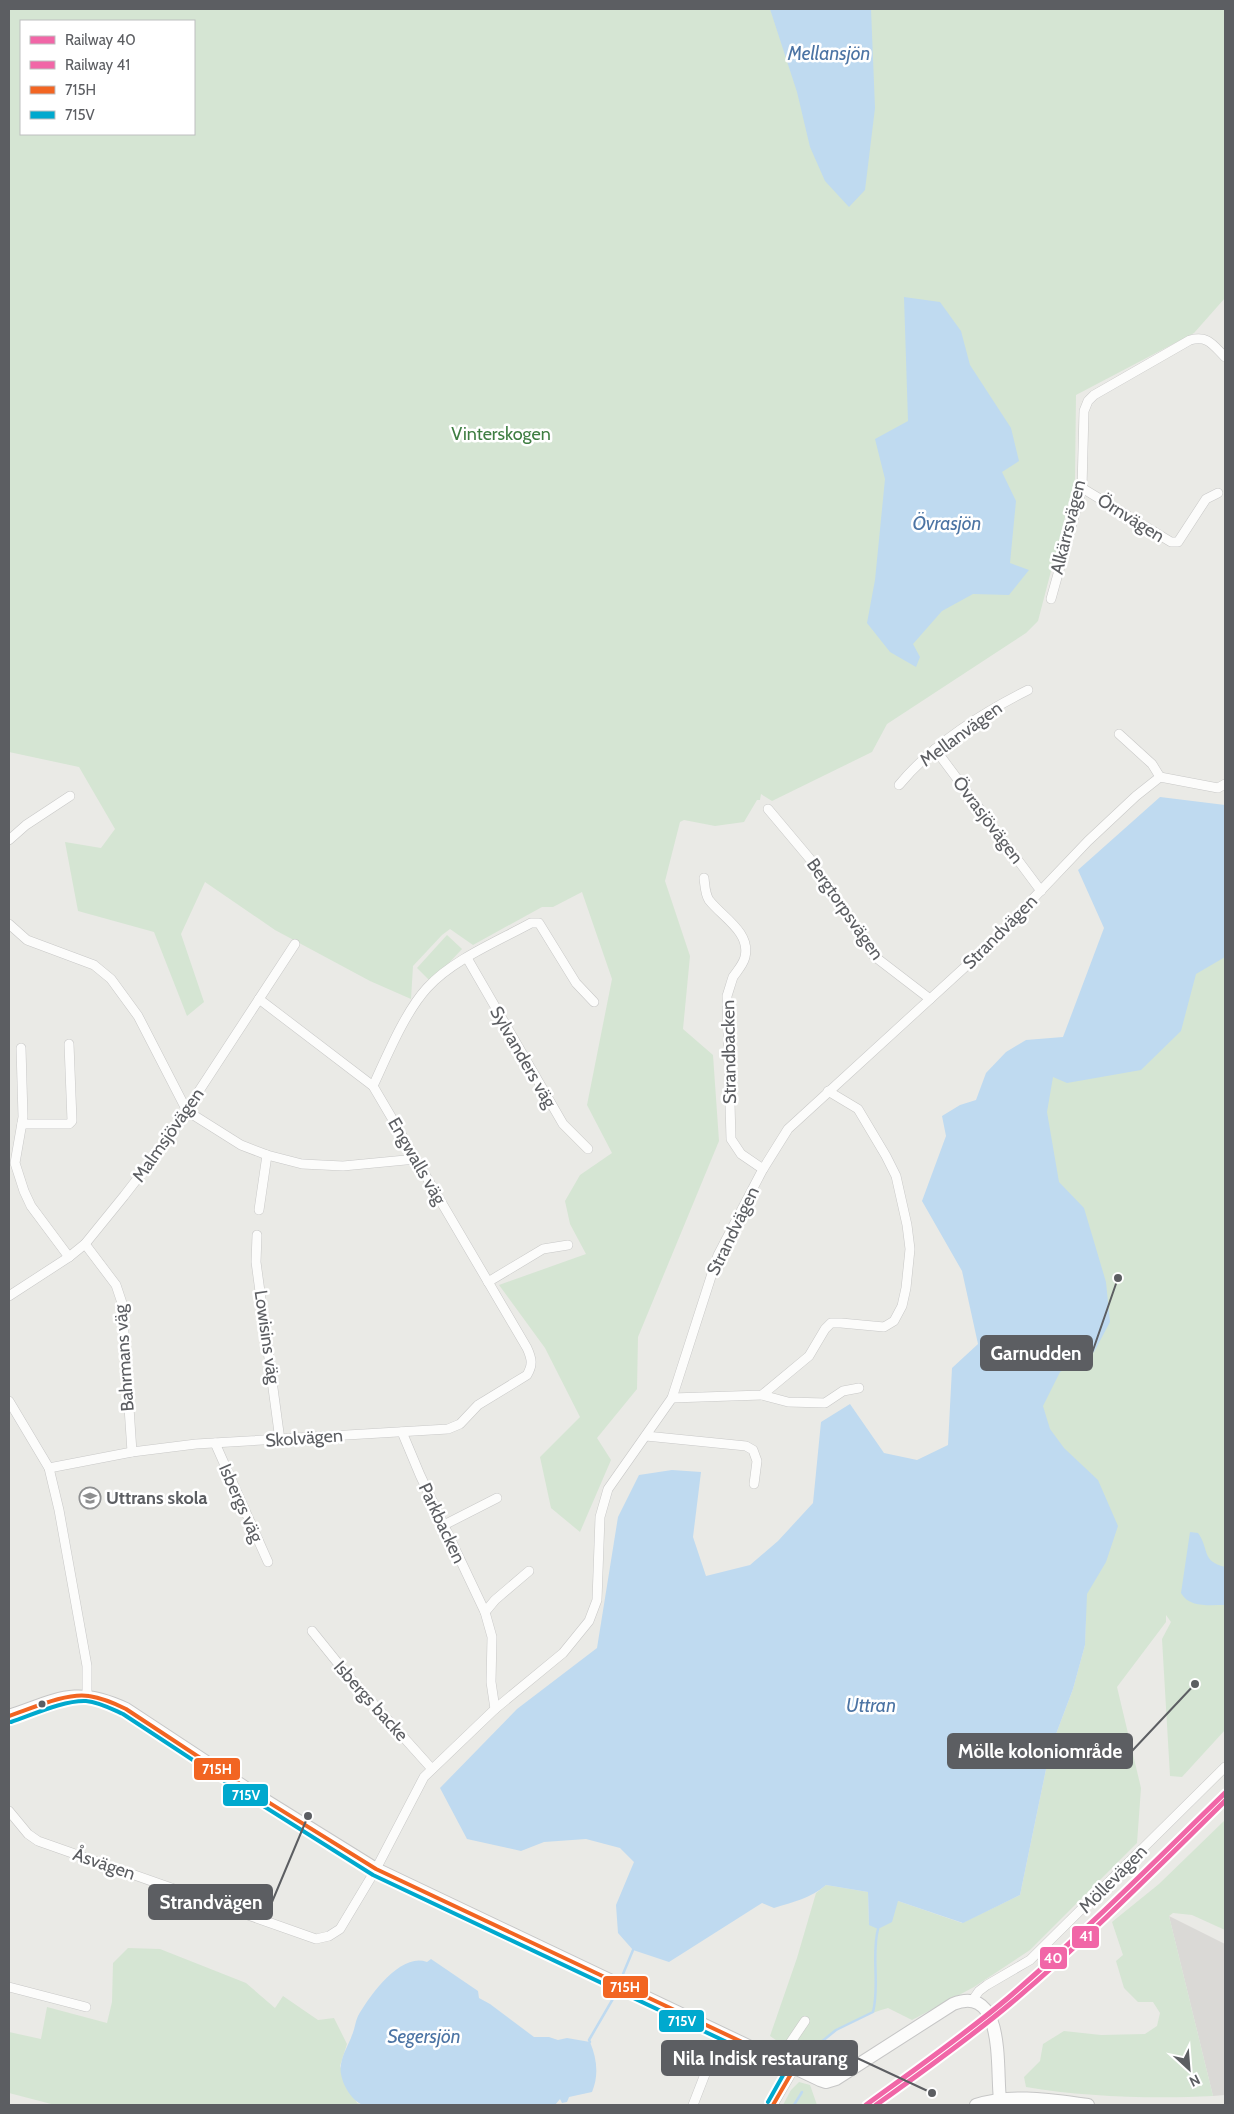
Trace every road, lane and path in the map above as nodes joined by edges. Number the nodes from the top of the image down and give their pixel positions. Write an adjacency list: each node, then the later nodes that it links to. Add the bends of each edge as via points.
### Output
1 (1225, 357): 2 (street, Alkärrsvägen, via 1210,342 1196,338 1104,388 1088,401 1084,410)
2 (1082, 488): 3 (street, Örnvägen, via 1171,542 1178,542 1206,499); 4 (street, Alkärrsvägen)
3 (1218, 493)
4 (1051, 599)
5 (1028, 690): 7 (street, Mellanvägen, via 978,718)
6 (1119, 734): 8 (street, via 1152,764)
7 (935, 749): 10 (street, Mellanvägen); 15 (street, Övrasjövägen)
8 (1160, 777): 9 (street, via 1218,788); 15 (street, Strandvägen, via 1088,841)
9 (1225, 784)
10 (899, 785)
11 (70, 796): 13 (street)
12 (768, 809): 20 (street, Bergtorpsvägen, via 810,859 874,956)
13 (9, 840)
14 (704, 878): 31 (street, Strandbacken, via 709,900 741,934 746,948 727,996 730,1132 741,1154)
15 (1041, 891): 20 (street, Strandvägen)
16 (9, 924): 26 (street, via 27,940 94,964 111,979 138,1016)
17 (295, 944): 19 (street, Malmsjövägen)
18 (467, 958): 21 (street, via 531,922 539,923 576,983); 24 (street, via 426,988); 28 (street, Sylvanders väg, via 562,1124)
19 (260, 999): 24 (street, Engwalls väg); 26 (street, Malmsjövägen)
20 (930, 999): 25 (street, Strandvägen)
21 (594, 1002)
22 (69, 1044): 27 (street, via 72,1121 68,1124)
23 (21, 1048): 27 (street)
24 (373, 1086): 30 (street, Engwalls väg)
25 (828, 1091): 31 (street, Strandvägen, via 788,1129); 41 (street, via 858,1109 896,1176 908,1225 906,1288 894,1321 884,1327 831,1323 809,1356)
26 (187, 1111): 29 (street, via 240,1145); 34 (street, Malmsjövägen, via 160,1151)
27 (22, 1124): 36 (street, via 15,1163 24,1191)
28 (588, 1148)
29 (267, 1155): 30 (street, via 302,1164 343,1166); 32 (street)
30 (416, 1159): 37 (street, Engwalls väg)
31 (763, 1169): 42 (street, Strandvägen, via 718,1255)
32 (258, 1210)
33 (257, 1235): 46 (street, Lowisins väg, via 256,1262)
34 (85, 1244): 36 (street, Malmsjövägen); 48 (street, Bahrmans väg, via 116,1285 122,1303)
35 (568, 1245): 37 (street, via 543,1250)
36 (69, 1257): 38 (street, Malmsjövägen)
37 (488, 1282): 39 (street, Engwalls väg)
38 (9, 1296)
39 (532, 1360): 44 (street, Skolvägen, via 527,1375 478,1405 454,1427)
40 (858, 1388): 41 (street, via 843,1391 824,1403 788,1402)
41 (762, 1395): 42 (street)
42 (672, 1398): 45 (street, Strandvägen)
43 (9, 1401): 49 (street)
44 (402, 1432): 46 (street, Skolvägen); 52 (street, Parkbacken)
45 (646, 1436): 50 (street, via 746,1446 753,1450 757,1462); 58 (street, Strandvägen, via 605,1498 598,1536 597,1600 589,1621 562,1653)
46 (280, 1440): 47 (street, Skolvägen)
47 (215, 1443): 48 (street, Skolvägen); 53 (street, Isbergs väg)
48 (132, 1452): 49 (street, Skolvägen)
49 (49, 1468): 57 (street, via 87,1666)
50 (754, 1484)
51 (497, 1498): 52 (street)
52 (444, 1525): 55 (street, Parkbacken)
53 (268, 1562)
54 (530, 1571): 55 (street)
55 (485, 1612): 58 (street, Parkbacken, via 492,1637 491,1682)
56 (312, 1631): 61 (street, Isbergs backe)
57 (87, 1695): 59 (street, via 67,1697); 63 (street, via 126,1709)
58 (495, 1709): 61 (street, Strandvägen)
59 (9, 1716)
60 (1225, 1767): 65 (street, Möllevägen, via 1030,1960 987,1984)
61 (432, 1769): 63 (street, Strandvägen, via 413,1796)
62 (9, 1811): 63 (street, Åsvägen, via 38,1841 316,1939 340,1929)
63 (376, 1869): 68 (street)
64 (9, 1987): 66 (street)
65 (972, 2001): 70 (street, via 953,2004 836,2079 826,2082); 71 (street, via 991,2018 995,2029)
66 (86, 2006)
67 (805, 2021): 69 (street)
68 (721, 2032): 69 (street); 72 (street)
69 (779, 2053): 70 (street)
70 (795, 2067): 73 (street)
71 (1000, 2099): 74 (street); 75 (street, via 1045,2099)
72 (693, 2105)
73 (773, 2105)
74 (976, 2105)
75 (1088, 2105)

